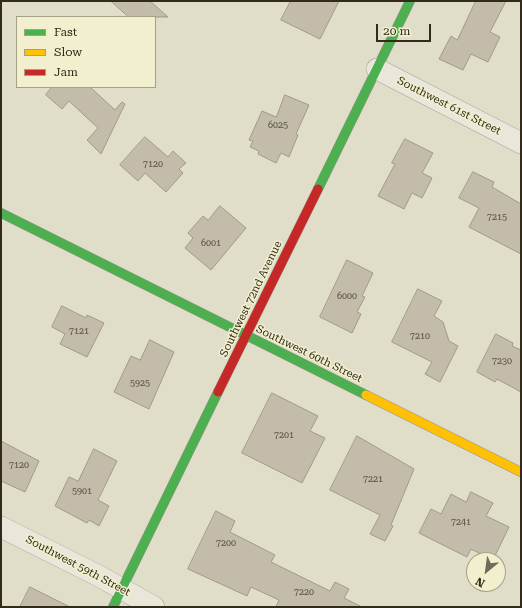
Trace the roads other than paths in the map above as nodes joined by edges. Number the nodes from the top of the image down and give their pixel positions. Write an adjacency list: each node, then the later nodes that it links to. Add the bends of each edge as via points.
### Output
1 (410, 1): 2 (street, Southwest 72nd Avenue)
2 (376, 69): 3 (street, Southwest 61st Street); 5 (street, Southwest 72nd Avenue)
3 (521, 143)
4 (1, 213): 5 (street, Southwest 60th Street)
5 (246, 335): 6 (street, Southwest 60th Street); 8 (street, Southwest 72nd Avenue)
6 (521, 472)
7 (1, 526): 8 (street, Southwest 59th Street)
8 (117, 598): 9 (street, Southwest 59th Street)
9 (154, 607)

